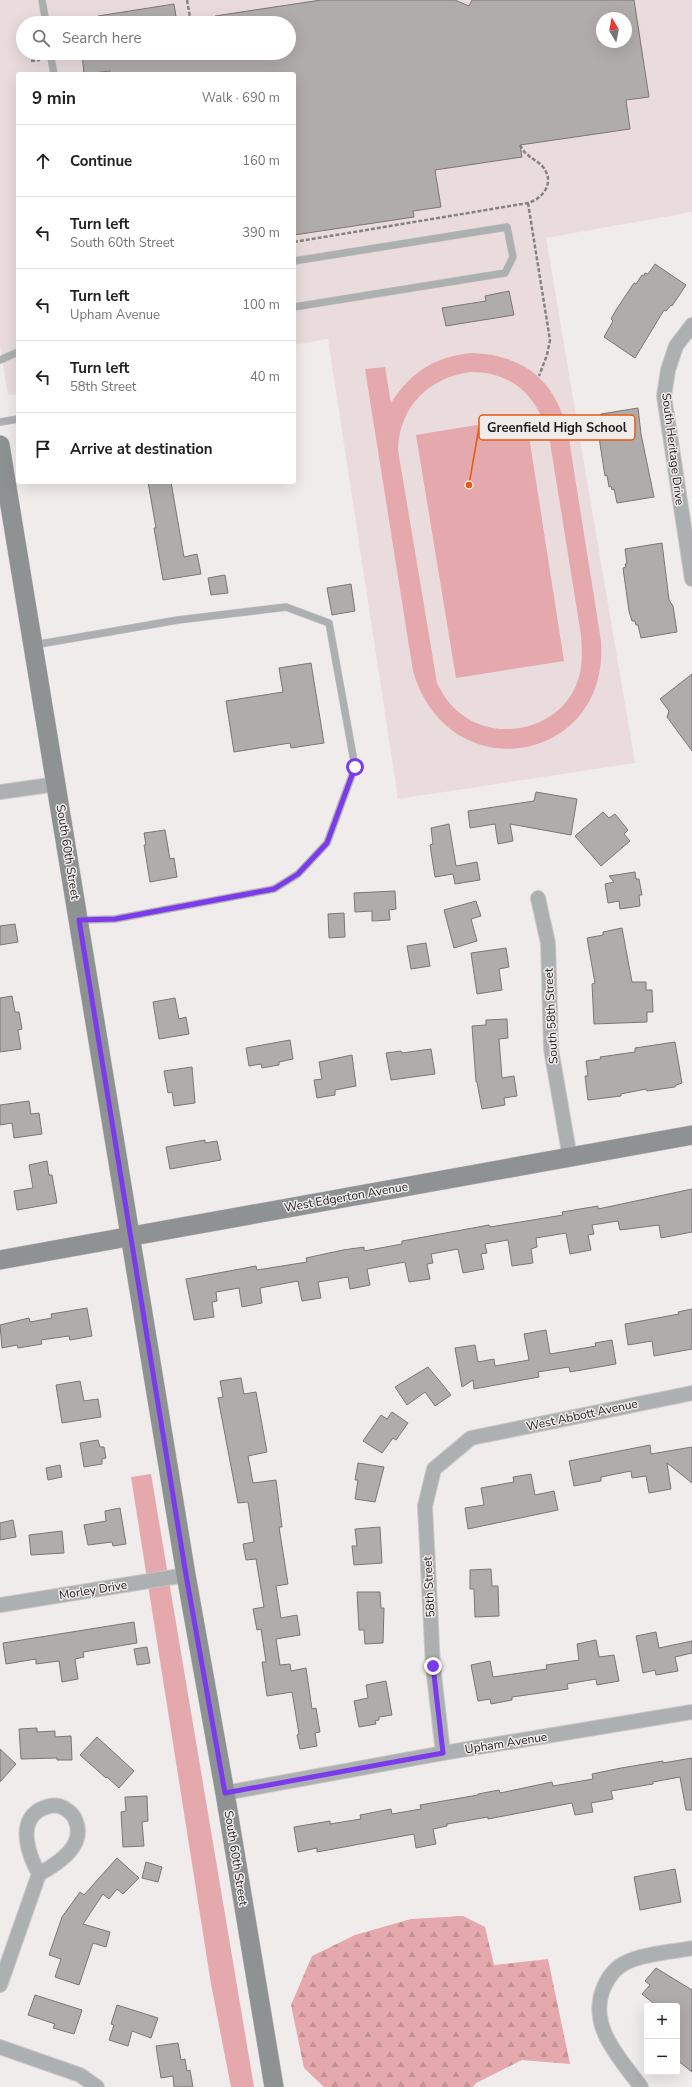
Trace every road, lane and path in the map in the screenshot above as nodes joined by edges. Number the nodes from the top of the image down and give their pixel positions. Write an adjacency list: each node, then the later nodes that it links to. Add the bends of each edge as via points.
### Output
1 (42, 0): 3 (lane)
2 (187, 0): 4 (path)
3 (45, 16)
4 (190, 16)
5 (51, 60): 6 (lane)
6 (54, 72)
7 (520, 145): 8 (path, via 527,155 544,168 548,181 546,192 539,200)
8 (528, 203): 9 (path); 15 (path, via 550,340)
9 (296, 242)
10 (296, 261): 11 (lane, via 507,227 513,257 505,272)
11 (296, 307)
12 (692, 325): 19 (street, South Heritage Drive, via 676,346 668,370 664,396)
13 (16, 353): 14 (lane)
14 (0, 360)
15 (539, 376)
16 (16, 419): 17 (lane)
17 (0, 422)
18 (0, 445): 20 (street, South 60th Street)
19 (692, 579)
20 (33, 645): 21 (street, South 60th Street); 24 (lane, via 178,620 286,607 329,623 355,767 327,843 298,874 274,889 115,919)
21 (57, 784): 22 (street); 24 (street, South 60th Street)
22 (0, 792)
23 (538, 898): 26 (street, South 58th Street, via 548,943 551,1049)
24 (79, 920): 27 (street, South 60th Street)
25 (692, 1136): 26 (street, West Edgerton Avenue)
26 (570, 1158): 27 (street, West Edgerton Avenue)
27 (131, 1235): 28 (street, West Edgerton Avenue); 31 (street, South 60th Street)
28 (0, 1260)
29 (692, 1393): 30 (street, West Abbott Avenue)
30 (471, 1438): 34 (street, 58th Street, via 434,1469 425,1506 433,1666)
31 (186, 1575): 32 (street, Morley Drive); 35 (street, South 60th Street)
32 (0, 1605)
33 (692, 1712): 34 (street, Upham Avenue)
34 (443, 1753): 35 (street, Upham Avenue)
35 (225, 1793): 41 (street, South 60th Street)
36 (39, 1874): 36 (street, via 55,1865 69,1852 78,1838 79,1828 73,1814 59,1806 47,1806 34,1814 26,1829 27,1844); 38 (street)
37 (692, 1948): 42 (street, via 628,1961 614,1970 603,1990 600,2022 604,2034)
38 (0, 1984)
39 (0, 2047): 40 (street, via 80,2075)
40 (97, 2087)
41 (274, 2087)
42 (641, 2087)

